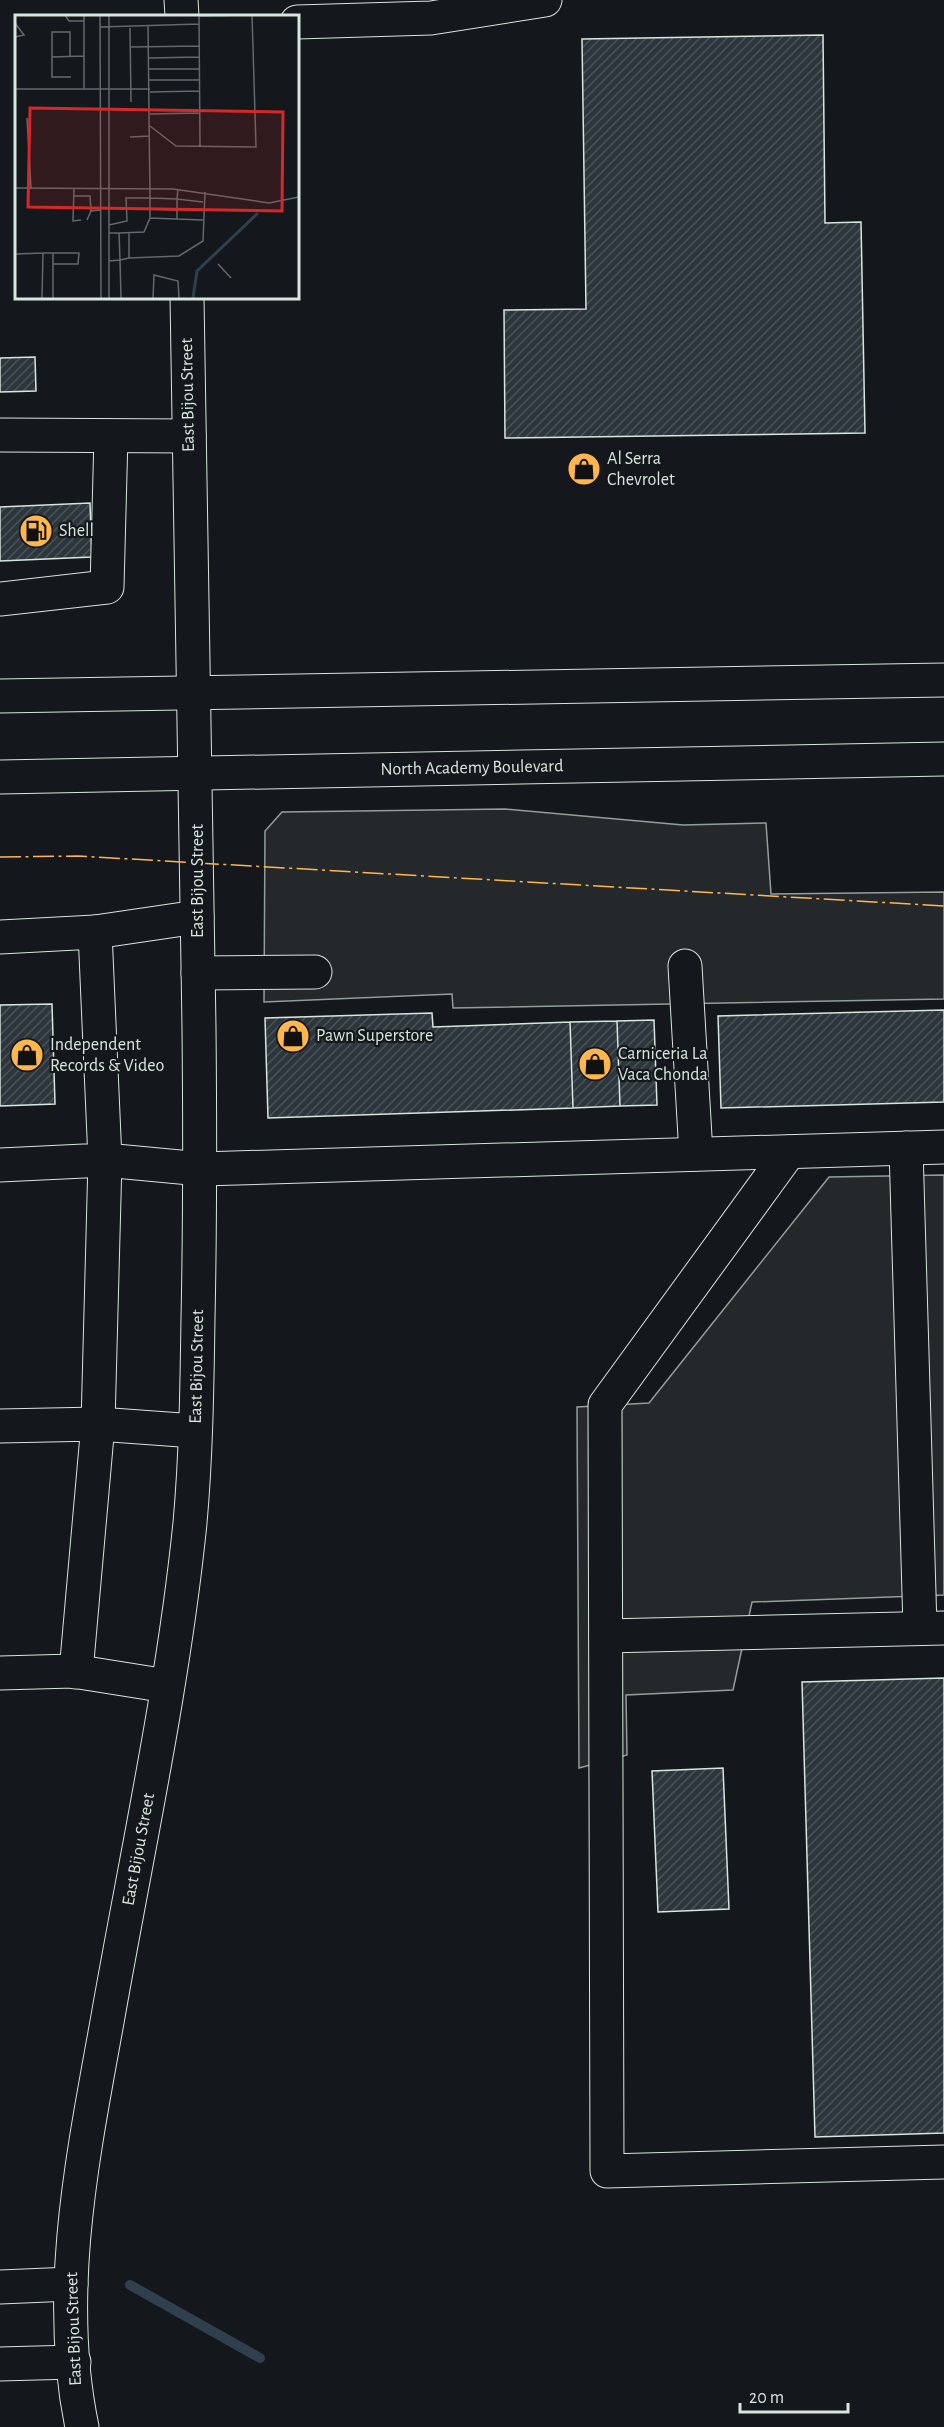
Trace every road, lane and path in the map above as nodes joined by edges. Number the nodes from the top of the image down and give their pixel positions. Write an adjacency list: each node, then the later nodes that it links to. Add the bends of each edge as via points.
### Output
1 (181, 0): 3 (main road)
2 (545, 0): 4 (main road, via 431,18)
3 (182, 15)
4 (298, 22)
5 (187, 298): 8 (main road, East Bijou Street)
6 (0, 435): 7 (main road)
7 (111, 436): 8 (main road); 9 (main road, via 107,587)
8 (189, 436): 11 (main road, East Bijou Street)
9 (0, 599)
10 (944, 680): 11 (main road)
11 (194, 693): 12 (main road); 14 (main road, East Bijou Street)
12 (0, 696)
13 (944, 759): 14 (main road, North Academy Boulevard)
14 (196, 774): 15 (main road, North Academy Boulevard); 16 (main road, East Bijou Street)
15 (0, 777)
16 (197, 917): 17 (main road); 21 (main road, East Bijou Street)
17 (95, 932): 18 (main road); 26 (main road)
18 (0, 937)
19 (685, 966): 25 (main road)
20 (315, 972): 21 (main road)
21 (198, 973): 28 (main road, East Bijou Street)
22 (944, 1147): 23 (main road)
23 (906, 1148): 24 (main road); 32 (main road)
24 (789, 1152): 25 (main road); 33 (main road, via 605,1405)
25 (696, 1154): 28 (main road)
26 (105, 1160): 27 (main road); 28 (main road); 29 (main road)
27 (0, 1165)
28 (201, 1169): 31 (main road, East Bijou Street)
29 (98, 1424): 30 (main road); 31 (main road); 35 (main road)
30 (0, 1426)
31 (195, 1431): 36 (main road, East Bijou Street, via 190,1521)
32 (932, 1628): 33 (main road)
33 (606, 1636): 37 (main road, via 607,2171)
34 (0, 1672): 35 (main road)
35 (76, 1672): 36 (main road)
36 (167, 1686): 38 (main road, East Bijou Street, via 92,2102 72,2244)
37 (944, 2162)
38 (71, 2284): 39 (main road); 40 (main road, East Bijou Street)
39 (0, 2287)
40 (74, 2362): 41 (main road); 42 (main road, East Bijou Street)
41 (0, 2364)
42 (82, 2427)

